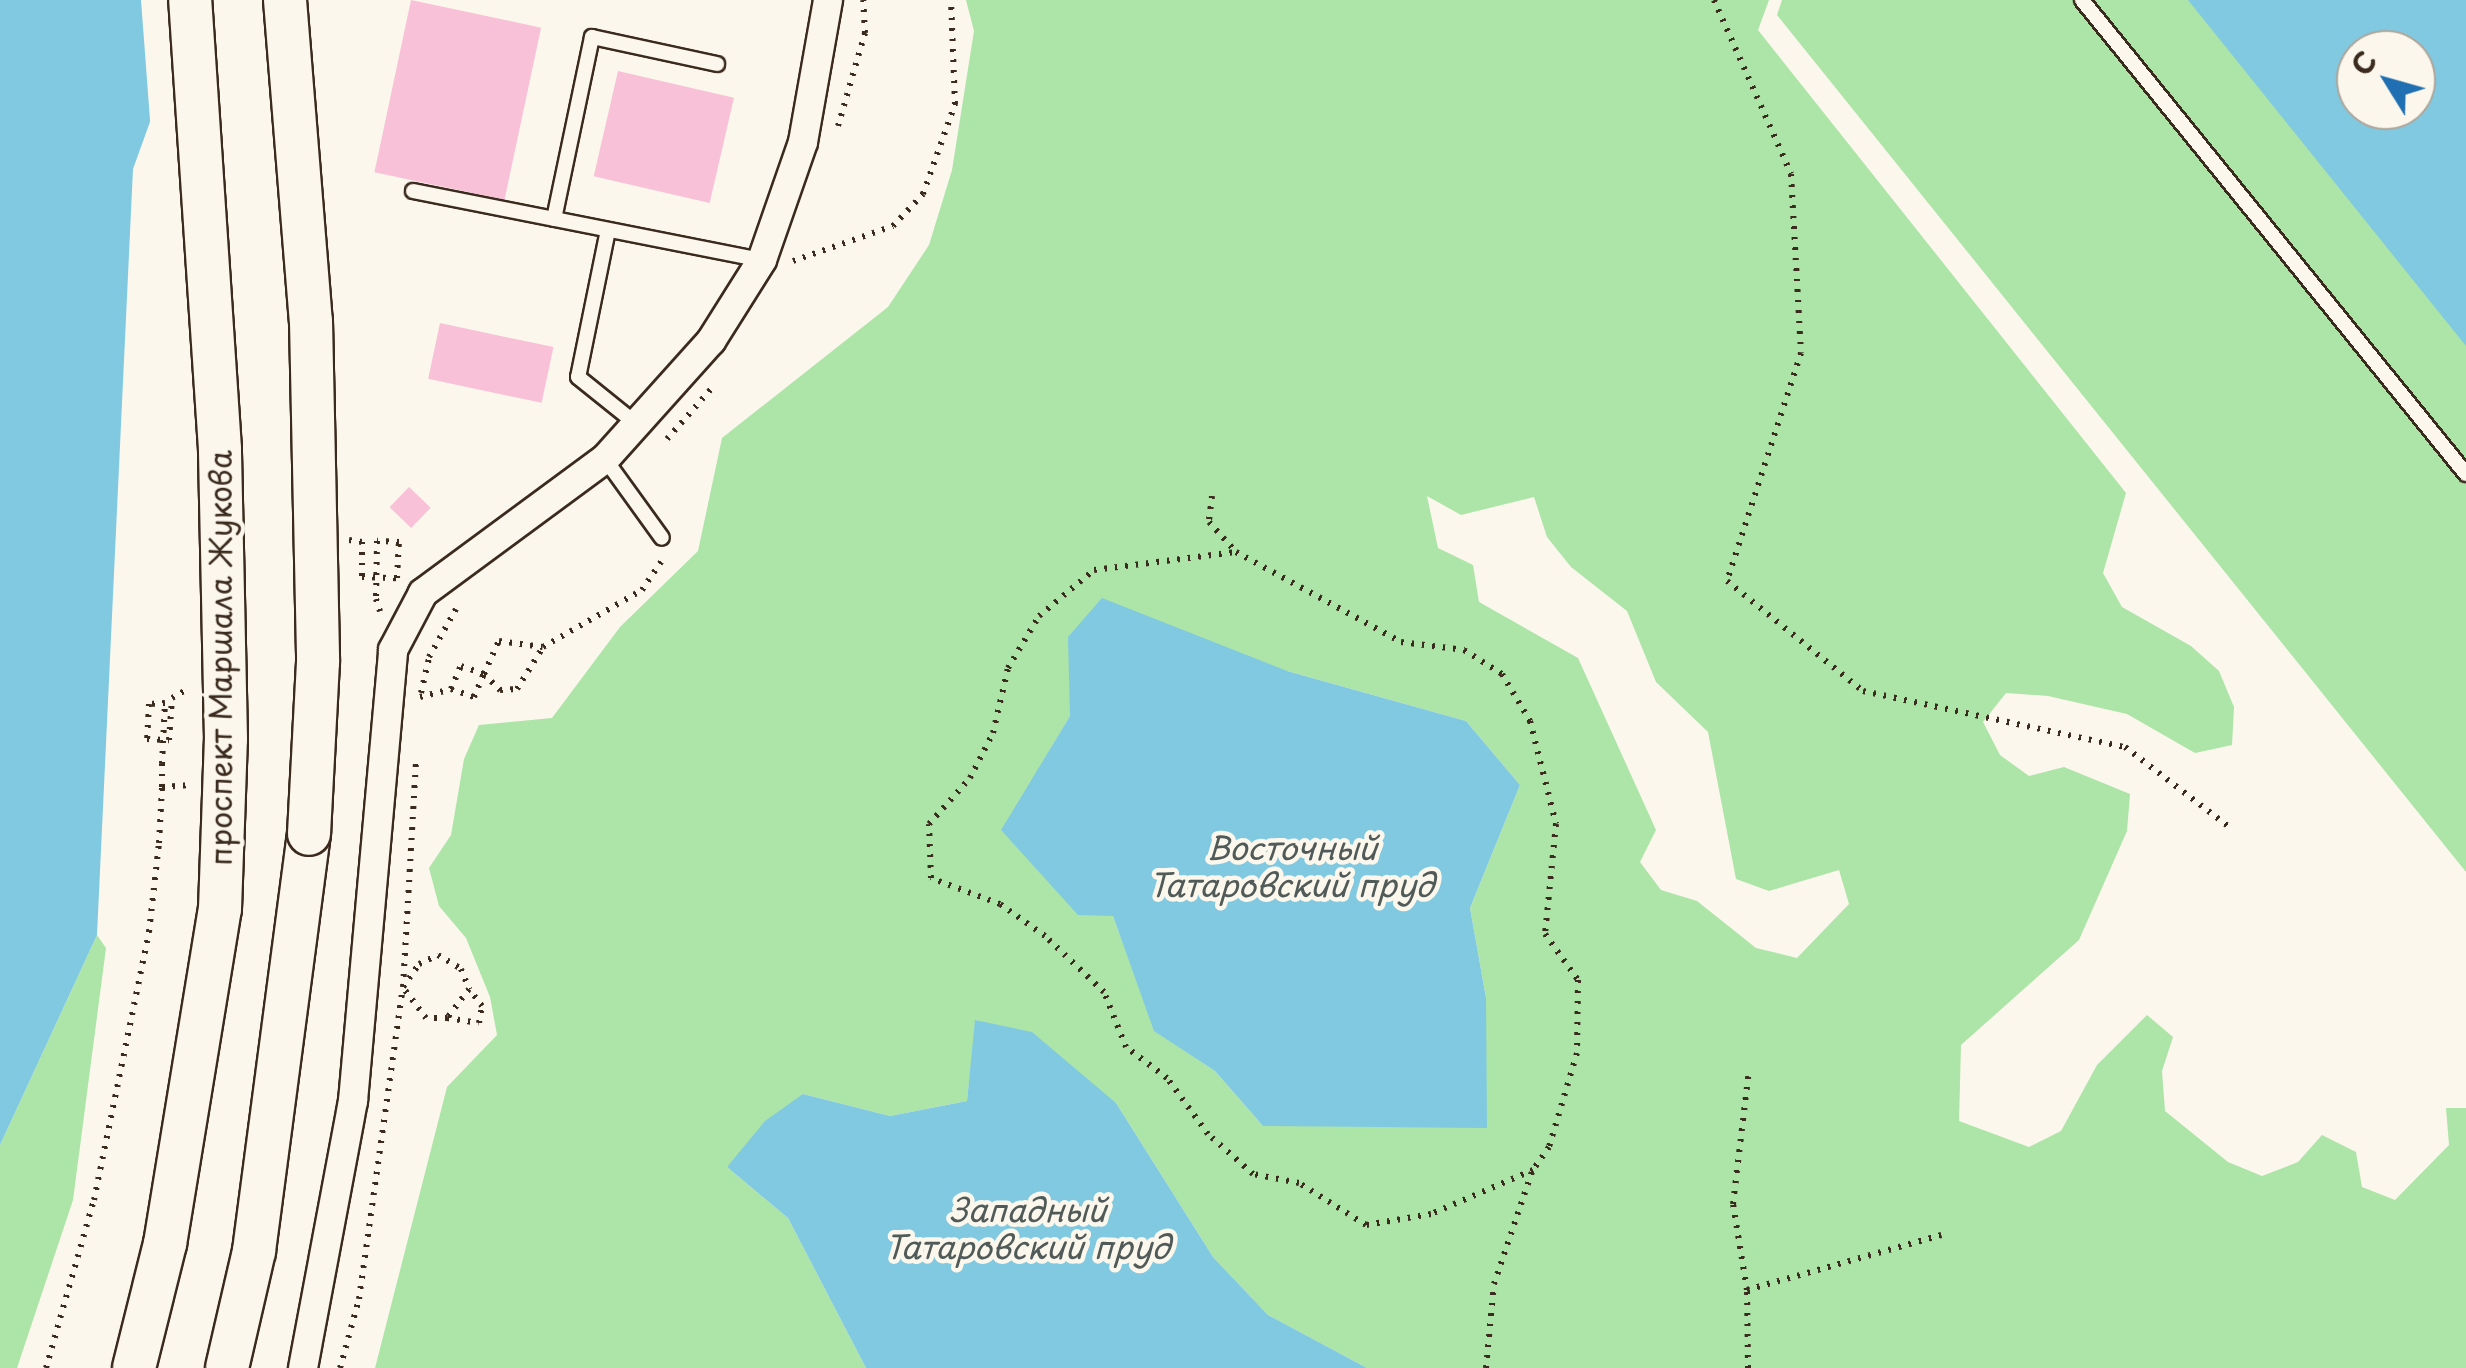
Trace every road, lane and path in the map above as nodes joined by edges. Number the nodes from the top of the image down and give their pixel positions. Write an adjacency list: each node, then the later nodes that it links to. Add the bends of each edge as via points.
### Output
1 (190, 0): 42 (main road, проспект Маршала Жукова, bridge, via 220,449 226,740 220,909 165,1244)
2 (285, 0): 43 (main road, bridge, via 312,321 318,662 297,960 254,1251)
3 (828, 0): 15 (street)
4 (863, 0): 9 (path, via 862,46)
5 (951, 0): 14 (path, via 955,104 922,194 893,226)
6 (1714, 0): 33 (path, via 1790,174 1801,353 1727,581 1863,691 2126,747)
7 (2082, 0): 19 (lane)
8 (717, 64): 11 (lane, via 592,38)
9 (833, 142)
10 (412, 191): 11 (lane)
11 (554, 219): 12 (lane)
12 (608, 230): 15 (lane); 17 (lane, via 578,377)
13 (798, 244): 14 (path)
14 (792, 261): 15 (path)
15 (772, 269): 17 (street)
16 (718, 378): 18 (path)
17 (640, 427): 18 (street)
18 (612, 470): 21 (lane); 44 (street, via 452,565 423,594 393,650 353,1101)
19 (2466, 474)
20 (1212, 496): 23 (path, via 1210,522)
21 (662, 538): 26 (path, via 660,571 642,590)
22 (362, 542): 25 (path, via 362,576 380,577 397,578 399,542 377,541 377,560 376,580)
23 (1236, 552): 38 (path, via 1402,642 1464,650 1502,674 1530,721 1556,824 1545,934 1578,980 1577,1053 1549,1147); 38 (path, via 1094,570 1038,616 1008,668 986,748 929,824 931,878 1000,904 1045,936 1104,992 1126,1047 1167,1078 1253,1174 1299,1183 1366,1225 1431,1214)
24 (464, 598): 29 (path, via 443,625)
25 (376, 599)
26 (544, 647): 27 (path, via 498,641 485,657); 27 (path, via 517,690 500,690)
27 (484, 674): 28 (path, via 474,697); 28 (path, via 461,666)
28 (452, 689): 29 (path)
29 (420, 697): 31 (path)
30 (172, 698): 41 (path, via 169,740 158,740 146,739 149,704 165,703 164,734 163,749 162,764 162,787 159,843 149,932 94,1200)
31 (420, 713)
32 (417, 745): 34 (path)
33 (2233, 830)
34 (403, 987): 35 (path, via 418,964 438,955 462,969); 36 (path, via 411,1008); 45 (path, via 359,1298)
35 (469, 989): 36 (path); 36 (path, via 482,1006 478,1023)
36 (447, 1018)
37 (1749, 1069): 40 (path, via 1733,1204)
38 (1533, 1170): 46 (path, via 1494,1284)
39 (1941, 1235): 40 (path)
40 (1747, 1290): 47 (path)
41 (46, 1368)
42 (134, 1368)
43 (227, 1368)
44 (303, 1368)
45 (340, 1368)
46 (1486, 1368)
47 (1748, 1368)

